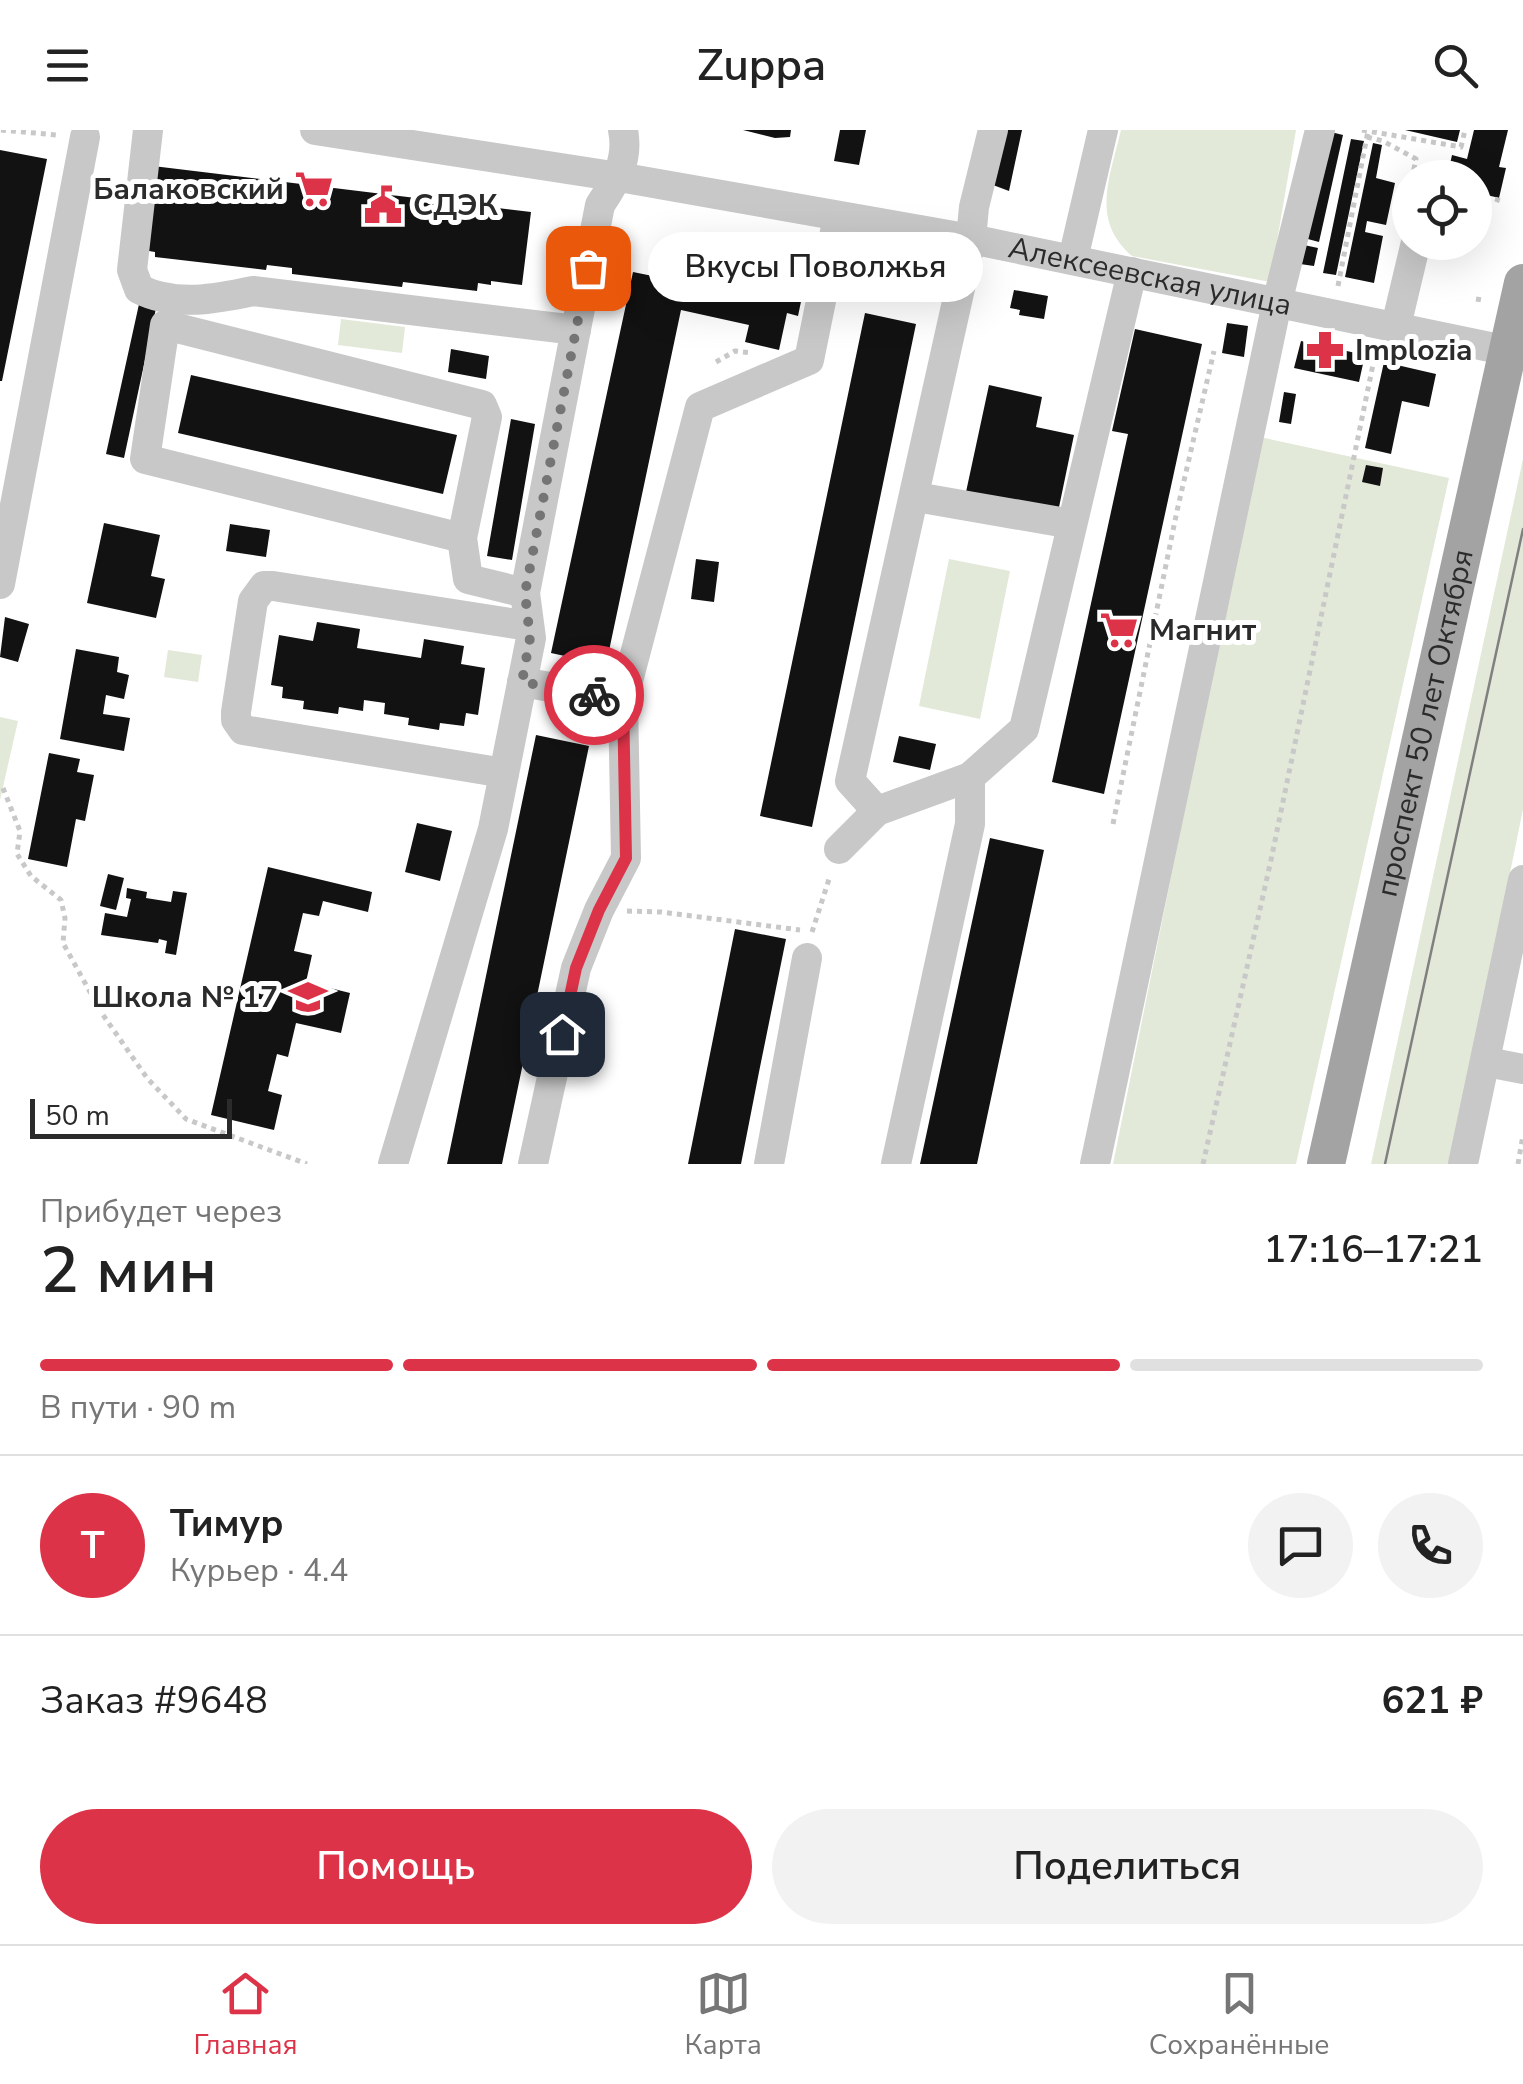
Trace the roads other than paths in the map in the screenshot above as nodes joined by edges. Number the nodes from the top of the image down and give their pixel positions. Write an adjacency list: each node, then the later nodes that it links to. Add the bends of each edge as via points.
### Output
1 (148, 130): 18 (street, via 132,270 139,289 203,301 254,291)
2 (315, 130): 9 (street, Алексеевская улица)
3 (482, 130): 9 (street)
4 (623, 130): 10 (street)
5 (993, 130): 12 (street)
6 (1103, 130): 13 (street)
7 (1320, 130): 17 (street)
8 (85, 137): 24 (street)
9 (541, 164): 10 (street, Алексеевская улица)
10 (620, 176): 11 (street, Алексеевская улица); 18 (street, via 600,206)
11 (838, 218): 12 (street, Алексеевская улица); 28 (street, via 810,360 700,407)
12 (971, 239): 13 (street, Алексеевская улица); 21 (street)
13 (1073, 260): 15 (street, Алексеевская улица)
14 (1410, 260): 19 (street)
15 (1132, 272): 17 (street, Алексеевская улица); 22 (street)
16 (1523, 283): 20 (main road, проспект 50 лет Октября)
17 (1277, 303): 19 (street, Алексеевская улица); 41 (street)
18 (576, 330): 25 (street)
19 (1386, 336): 20 (street, Алексеевская улица)
20 (1508, 351): 42 (main road, проспект 50 лет Октября)
21 (916, 497): 22 (street); 31 (street, via 850,781)
22 (1072, 524): 30 (street, via 1024,729)
23 (462, 538): 23 (street, via 144,459 165,326 482,406 486,418); 25 (street, via 468,580)
24 (0, 584)
25 (525, 593): 26 (street)
26 (529, 626): 27 (street); 29 (street, via 273,586 264,586 253,601 236,712 243,730)
27 (522, 682): 28 (street); 29 (street)
28 (623, 700): 38 (street, via 626,858 576,968)
29 (504, 774): 37 (street)
30 (970, 777): 31 (street); 40 (street, via 970,824)
31 (876, 811): 32 (street)
32 (838, 850)
33 (1523, 880): 35 (street)
34 (810, 944): 39 (street)
35 (1487, 1062): 36 (street); 43 (street)
36 (1523, 1069)
37 (394, 1164)
38 (533, 1164)
39 (769, 1164)
40 (896, 1164)
41 (1096, 1164)
42 (1326, 1164)
43 (1463, 1164)

